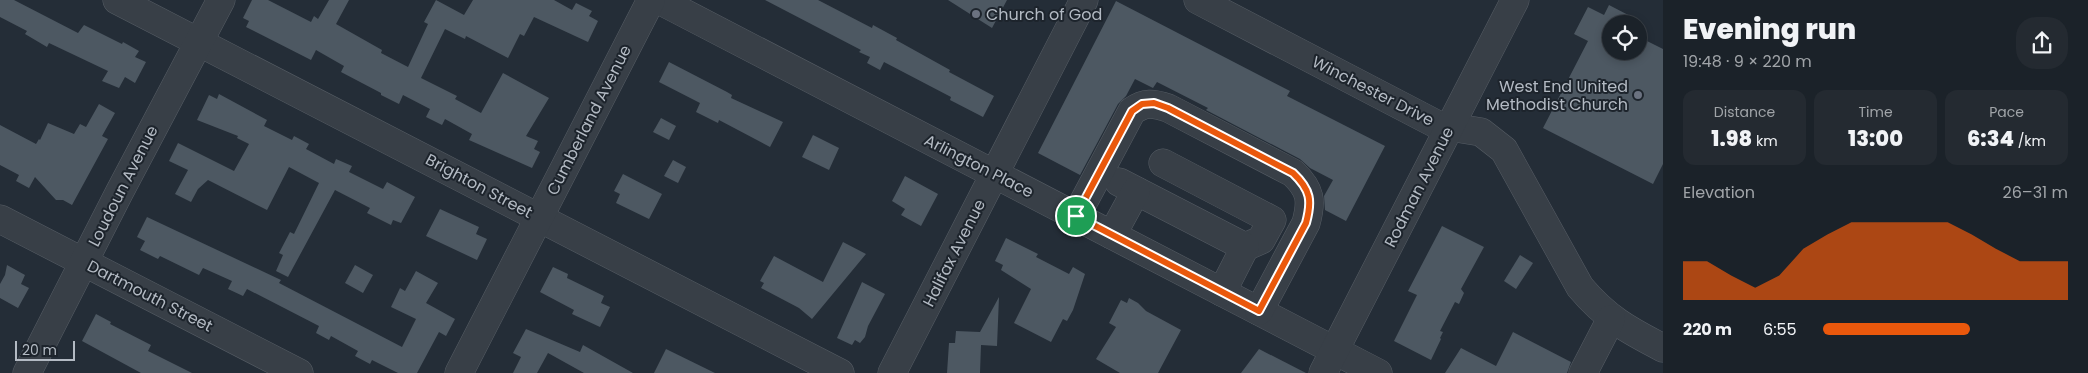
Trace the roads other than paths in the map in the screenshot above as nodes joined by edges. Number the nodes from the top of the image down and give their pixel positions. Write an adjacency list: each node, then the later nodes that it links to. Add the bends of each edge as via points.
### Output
1 (117, 0): 8 (street, Brighton Street)
2 (221, 0): 8 (street, Loudoun Avenue)
3 (651, 0): 13 (street, Cumberland Avenue)
4 (659, 0): 11 (street, Arlington Place)
5 (1084, 0): 11 (street, Halifax Avenue)
6 (1198, 0): 9 (street, Winchester Drive, via 1438,125)
7 (1515, 0): 9 (street, Rodman Avenue)
8 (199, 42): 13 (street, Brighton Street); 17 (street, Loudoun Avenue)
9 (1450, 128): 20 (street, Winchester Drive, via 1481,132 1504,150 1580,287); 22 (street, Rodman Avenue)
10 (1164, 164): 16 (street, via 1272,220 1261,240)
11 (994, 174): 12 (street, Arlington Place); 27 (street, Halifax Avenue)
12 (1076, 216): 15 (street, Arlington Place); 19 (street, via 1132,111 1142,104 1154,103 1168,108 1293,173 1309,194 1306,223)
13 (539, 218): 25 (street, Cumberland Avenue); 26 (street, Brighton Street)
14 (0, 219): 17 (street, Dartmouth Street)
15 (1112, 235): 16 (street, via 1127,186); 18 (street, Arlington Place)
16 (1245, 247): 18 (street)
17 (84, 262): 23 (street, Loudoun Avenue); 24 (street, Dartmouth Street)
18 (1222, 292): 19 (street, Arlington Place)
19 (1259, 311): 22 (street, Arlington Place)
20 (1611, 319): 21 (street, Winchester Drive); 29 (street)
21 (1663, 348)
22 (1329, 362): 28 (street, Arlington Place)
23 (27, 373)
24 (299, 373)
25 (459, 373)
26 (840, 373)
27 (892, 373)
28 (1378, 373)
29 (1583, 373)

